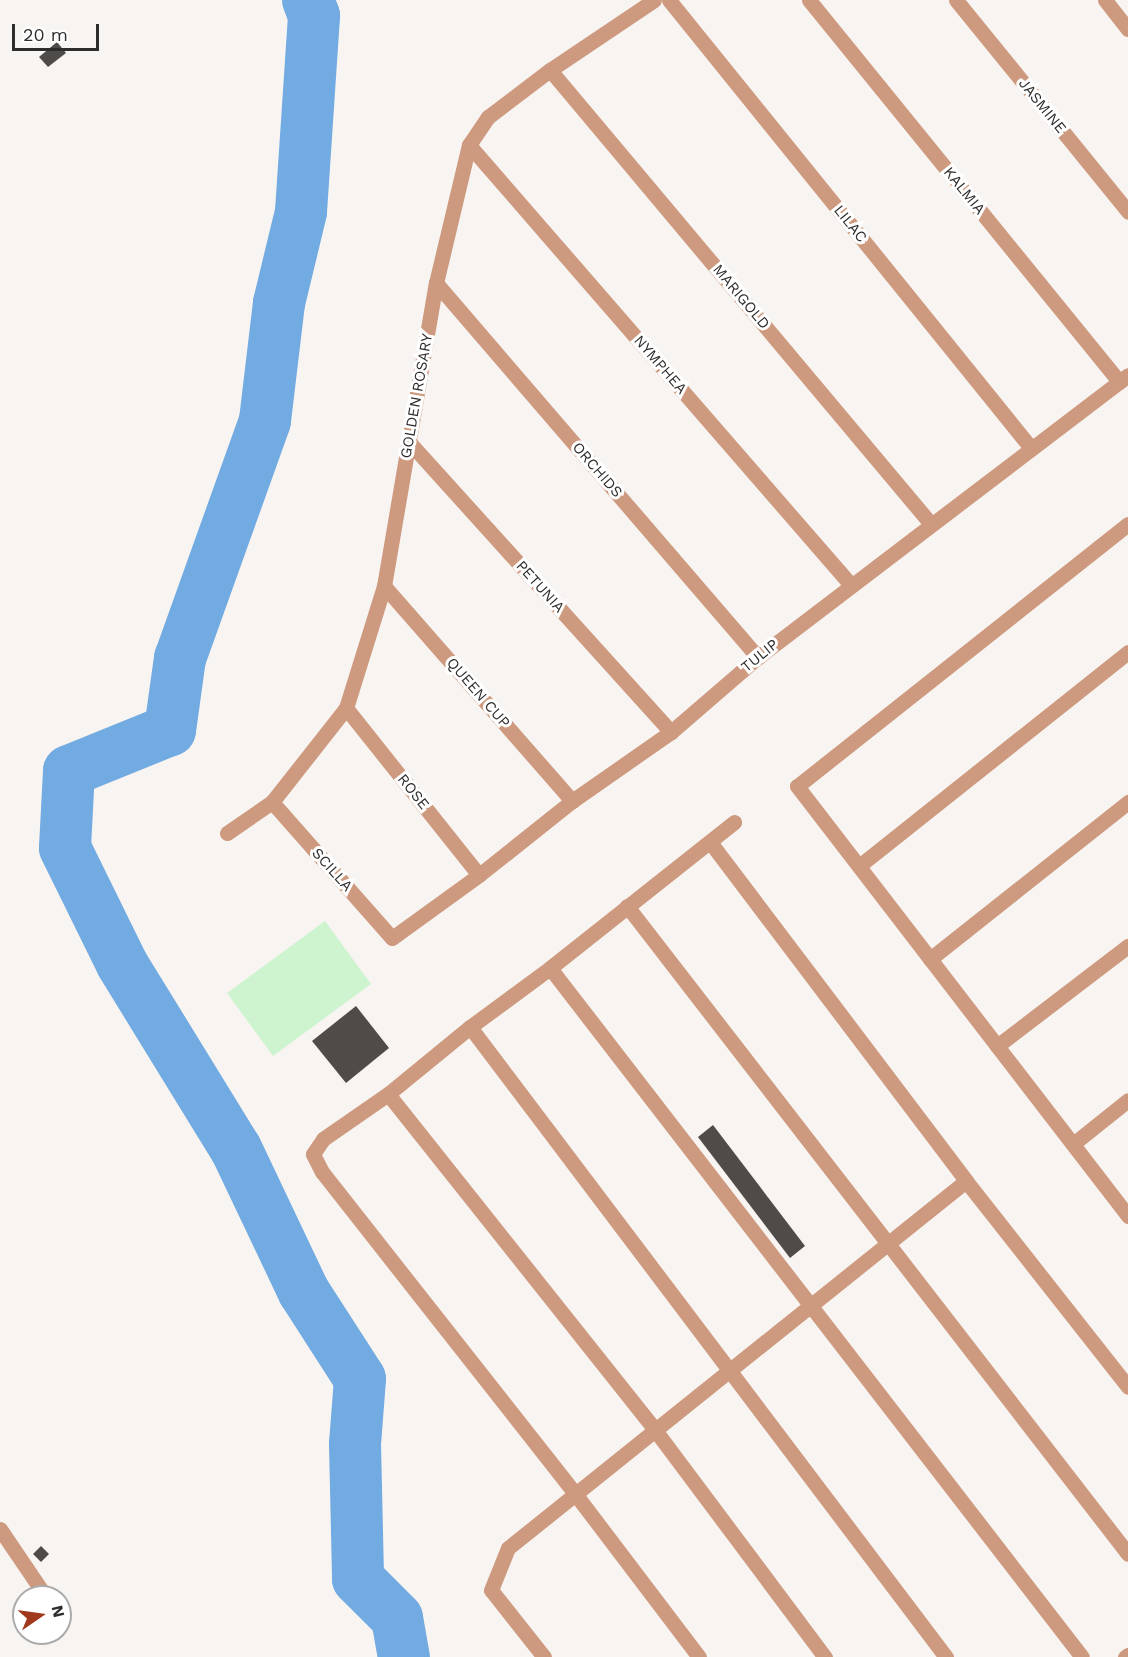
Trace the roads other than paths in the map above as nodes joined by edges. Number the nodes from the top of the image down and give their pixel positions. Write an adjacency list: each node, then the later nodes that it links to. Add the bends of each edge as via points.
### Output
1 (654, 0): 7 (street, GOLDEN ROSARY)
2 (669, 0): 13 (street, LILAC)
3 (809, 0): 11 (street, KALMIA)
4 (956, 0): 9 (street, JASMINE)
5 (1105, 0): 6 (street)
6 (1128, 29)
7 (550, 70): 8 (street, GOLDEN ROSARY, via 488,117); 14 (street, MARIGOLD)
8 (469, 146): 10 (street, GOLDEN ROSARY); 16 (street, NYMPHEA)
9 (1128, 212)
10 (436, 283): 12 (street, GOLDEN ROSARY); 19 (street, ORCHIDS)
11 (1123, 379): 13 (street, TULIP)
12 (409, 442): 17 (street, GOLDEN ROSARY); 21 (street, PETUNIA)
13 (1031, 448): 14 (street, TULIP)
14 (931, 524): 16 (street, TULIP)
15 (1128, 524): 28 (street, via 796,786)
16 (851, 585): 19 (street, TULIP)
17 (384, 586): 20 (street, GOLDEN ROSARY); 22 (street, QUEEN CUP)
18 (1128, 652): 28 (street)
19 (758, 657): 21 (street, TULIP)
20 (346, 708): 23 (street, GOLDEN ROSARY); 29 (street, ROSE)
21 (671, 732): 22 (street, TULIP)
22 (572, 801): 29 (street, TULIP)
23 (272, 802): 26 (street, GOLDEN ROSARY); 31 (street, SCILLA)
24 (1128, 802): 33 (street)
25 (734, 822): 27 (street)
26 (228, 833)
27 (710, 842): 30 (street); 40 (street)
28 (859, 866): 33 (street)
29 (479, 875): 31 (street, TULIP)
30 (627, 906): 34 (street); 42 (street)
31 (392, 938)
32 (1128, 946): 36 (street)
33 (930, 959): 36 (street)
34 (550, 968): 35 (street); 43 (street)
35 (470, 1027): 37 (street); 44 (street)
36 (997, 1046): 39 (street)
37 (388, 1094): 46 (street); 47 (street, via 323,1139 313,1154 329,1182)
38 (1128, 1100): 39 (street)
39 (1073, 1144): 41 (street)
40 (966, 1181): 42 (street); 45 (street)
41 (1128, 1216)
42 (886, 1245): 43 (street); 49 (street)
43 (811, 1304): 44 (street); 55 (street)
44 (730, 1372): 46 (street); 54 (street)
45 (1128, 1387)
46 (655, 1430): 47 (street); 53 (street)
47 (577, 1496): 51 (street, via 508,1548 491,1590); 52 (street)
48 (0, 1529): 50 (street)
49 (1128, 1554)
50 (38, 1585)
51 (544, 1657)
52 (699, 1657)
53 (825, 1657)
54 (946, 1657)
55 (1082, 1657)

